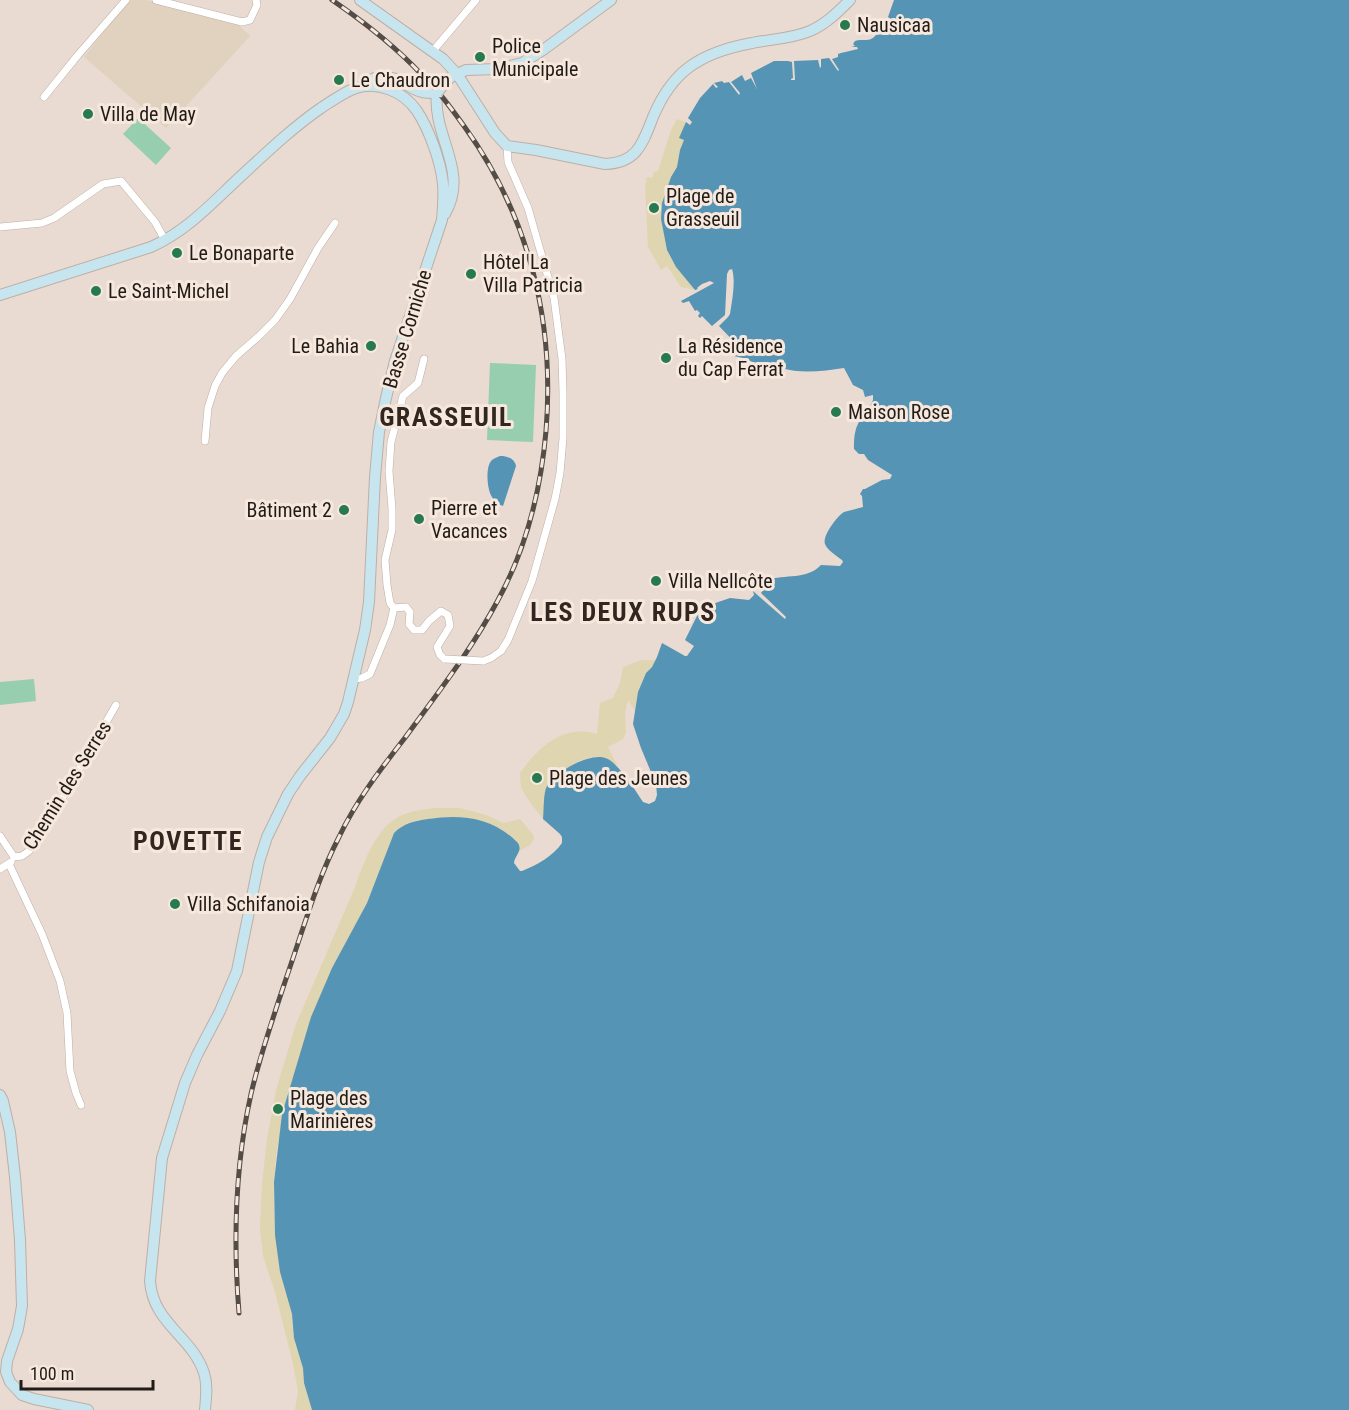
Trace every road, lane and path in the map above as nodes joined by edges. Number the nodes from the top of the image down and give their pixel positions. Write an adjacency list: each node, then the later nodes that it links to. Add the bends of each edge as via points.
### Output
1 (126, 0): 12 (street)
2 (156, 0): 3 (street, via 242,22 250,20)
3 (256, 0)
4 (360, 0): 8 (main road)
5 (476, 0): 8 (street)
6 (611, 0): 9 (main road, via 522,63 466,70)
7 (850, 0): 13 (main road, via 812,30 740,46 695,63 670,84 637,151 616,164)
8 (432, 52): 9 (main road)
9 (454, 76): 11 (main road, bridge); 13 (main road)
10 (366, 86): 11 (main road, via 372,79 389,77); 15 (main road, Basse Corniche, via 394,91 410,102 425,125); 19 (main road, via 349,91 306,118 199,216)
11 (434, 96): 14 (main road)
12 (44, 97)
13 (507, 146): 23 (street, bridge, via 508,162 528,208 554,298 563,392 563,438 555,499 532,581 501,651 491,658 445,659 437,647 450,626 448,615 441,611 422,630 414,630 406,606)
14 (452, 165): 15 (main road); 16 (main road, via 454,189)
15 (442, 175): 16 (main road, Basse Corniche)
16 (442, 220): 24 (main road, Basse Corniche, via 395,361 379,432 369,602)
17 (335, 223): 22 (street, via 275,320 222,373 208,408)
18 (0, 227): 19 (street, via 42,223 103,184 121,181)
19 (165, 240): 20 (main road)
20 (0, 295)
21 (424, 359): 23 (street, via 418,383 403,396 391,442 392,530 385,560 390,603)
22 (205, 441)
23 (394, 608): 24 (street, via 370,674)
24 (354, 679): 32 (main road, Basse Corniche, via 344,714 288,794 267,837 237,971 189,1074 162,1158 150,1290 161,1316 199,1362 206,1384)
25 (116, 705): 27 (street, Chemin des Serres, via 44,830 29,851)
26 (0, 836): 27 (street)
27 (11, 860): 28 (street, Chemin des Serres); 30 (street, via 60,981 67,1013 70,1071)
28 (0, 869)
29 (0, 1095): 31 (main road, via 10,1132 15,1177 22,1306 6,1372 22,1395)
30 (81, 1105)
31 (88, 1410)
32 (205, 1410)

